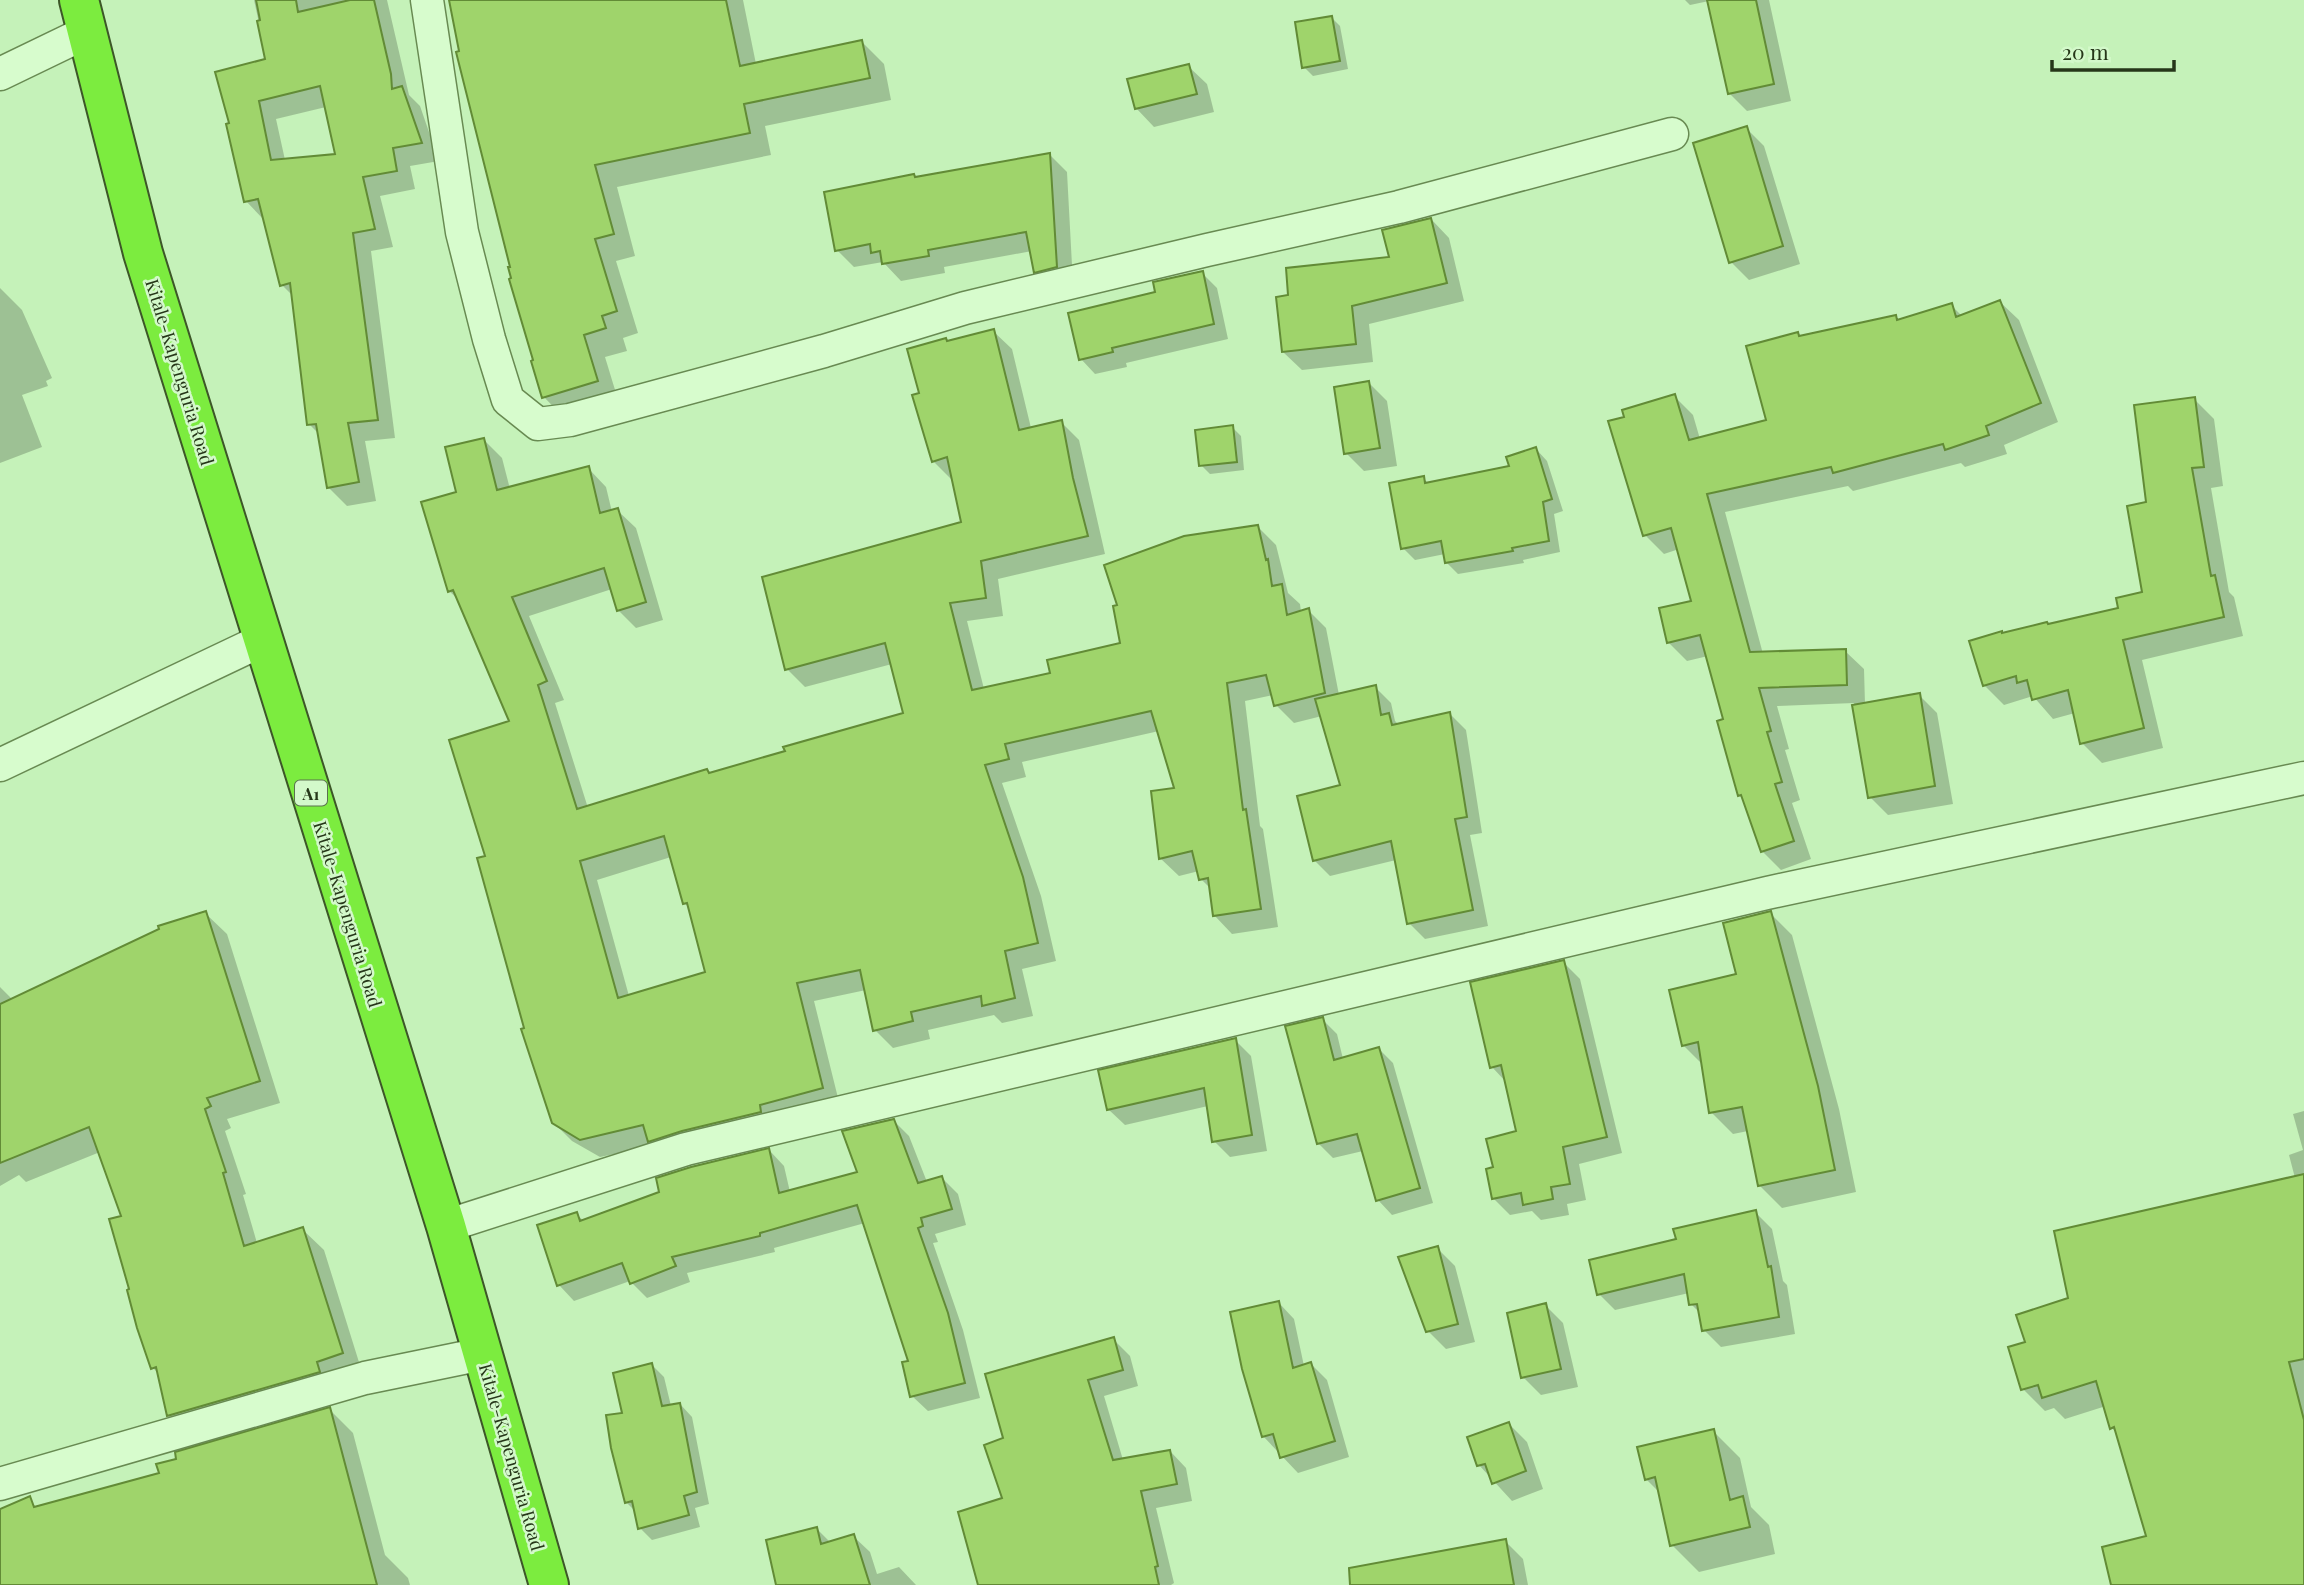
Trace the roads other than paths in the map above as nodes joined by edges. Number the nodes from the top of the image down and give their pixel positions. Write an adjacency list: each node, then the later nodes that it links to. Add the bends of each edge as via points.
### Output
1 (427, 0): 4 (street, via 462,232 489,339 508,400 538,424 570,420 810,355 965,308 1399,207)
2 (83, 16): 3 (street); 5 (highway, Kitale-Kapenguria Road / A1, via 144,253)
3 (0, 74)
4 (1672, 134)
5 (263, 640): 6 (street); 8 (highway, Kitale-Kapenguria Road / A1)
6 (0, 765)
7 (2304, 778): 8 (street, via 1767,892 699,1146)
8 (446, 1226): 9 (highway, Kitale-Kapenguria Road / A1)
9 (482, 1354): 10 (street, via 365,1378); 11 (highway, Kitale-Kapenguria Road / A1)
10 (0, 1484)
11 (549, 1585)

